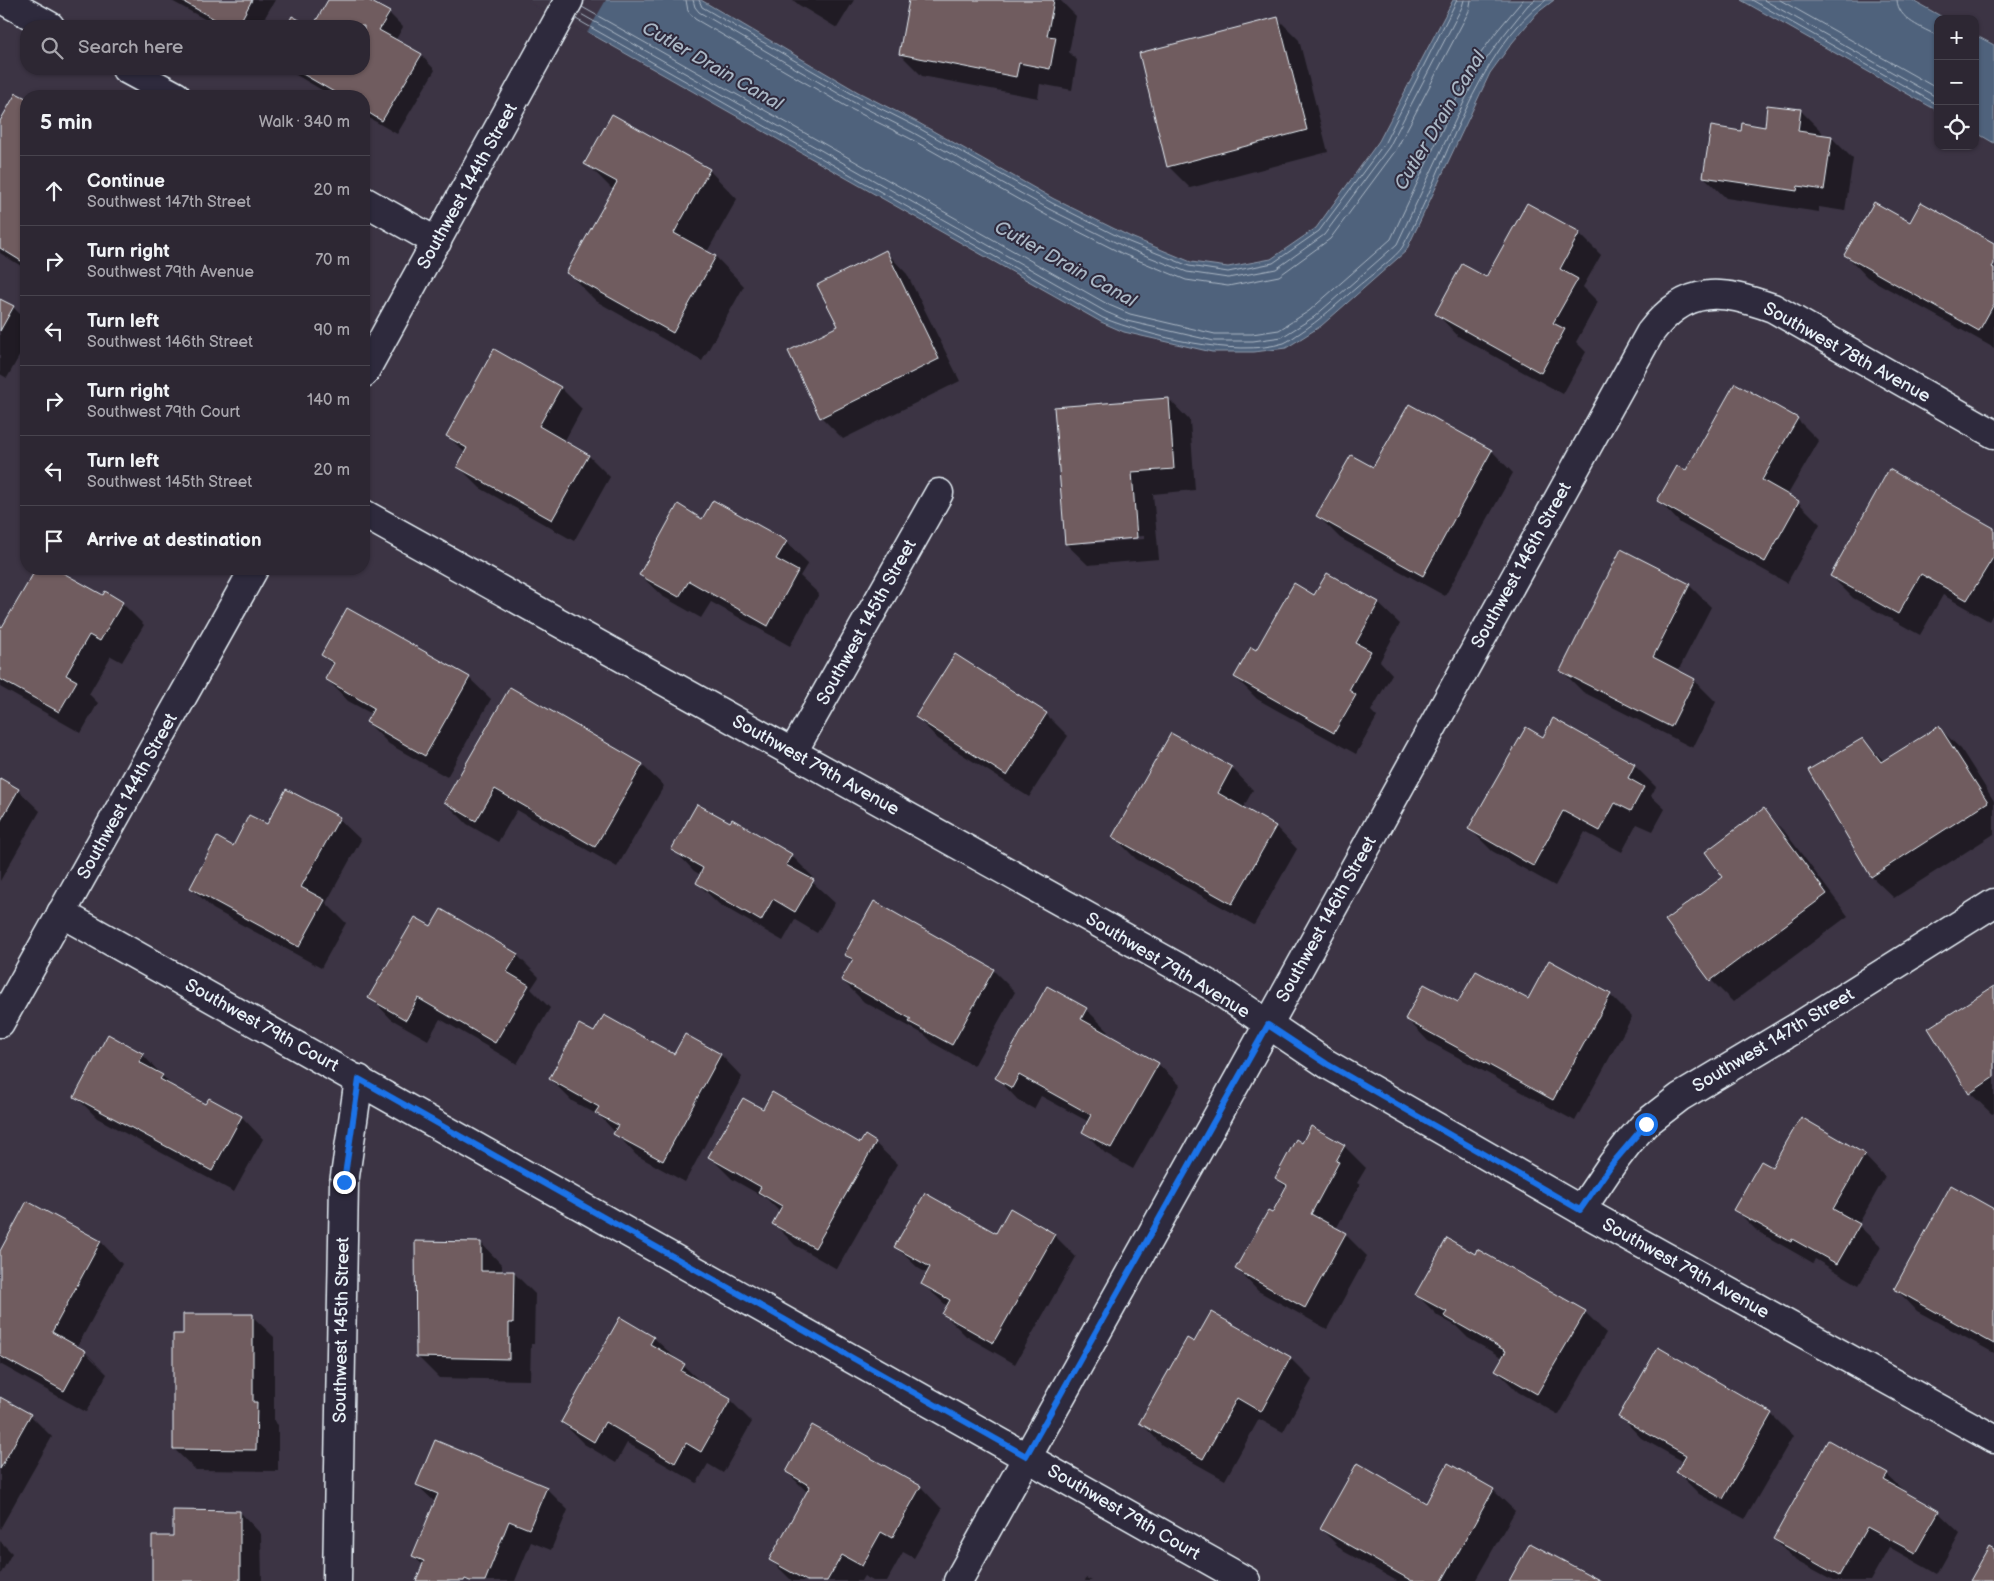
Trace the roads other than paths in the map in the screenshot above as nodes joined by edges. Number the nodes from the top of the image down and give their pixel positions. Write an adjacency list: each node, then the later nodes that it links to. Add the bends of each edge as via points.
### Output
1 (2, 0): 3 (street)
2 (569, 0): 7 (street, Southwest 144th Street)
3 (39, 20)
4 (137, 75): 5 (street)
5 (165, 90)
6 (370, 204): 7 (street)
7 (437, 242): 9 (street, Southwest 144th Street)
8 (1693, 298): 10 (street, Southwest 78th Avenue, via 1725,294 1773,308); 18 (street, Southwest 146th Street, via 1671,310 1650,333)
9 (370, 361)
10 (1994, 434)
11 (939, 493): 14 (street, Southwest 145th Street)
12 (370, 517): 14 (street, Southwest 79th Avenue)
13 (251, 575): 16 (street, Southwest 144th Street)
14 (793, 752): 18 (street, Southwest 79th Avenue, via 1212,986)
15 (1994, 903): 20 (street, Southwest 147th Street, via 1680,1097 1629,1142)
16 (61, 913): 17 (street, Southwest 144th Street); 19 (street, Southwest 79th Court)
17 (0, 1023)
18 (1268, 1025): 20 (street, Southwest 79th Avenue, via 1327,1064); 22 (street, Southwest 146th Street)
19 (359, 1079): 22 (street, Southwest 79th Court); 23 (street, Southwest 145th Street, via 344,1182)
20 (1580, 1210): 21 (street, Southwest 79th Avenue)
21 (1994, 1439)
22 (1026, 1456): 24 (street, Southwest 146th Street); 25 (street, Southwest 79th Court)
23 (337, 1581)
24 (958, 1581)
25 (1246, 1581)

